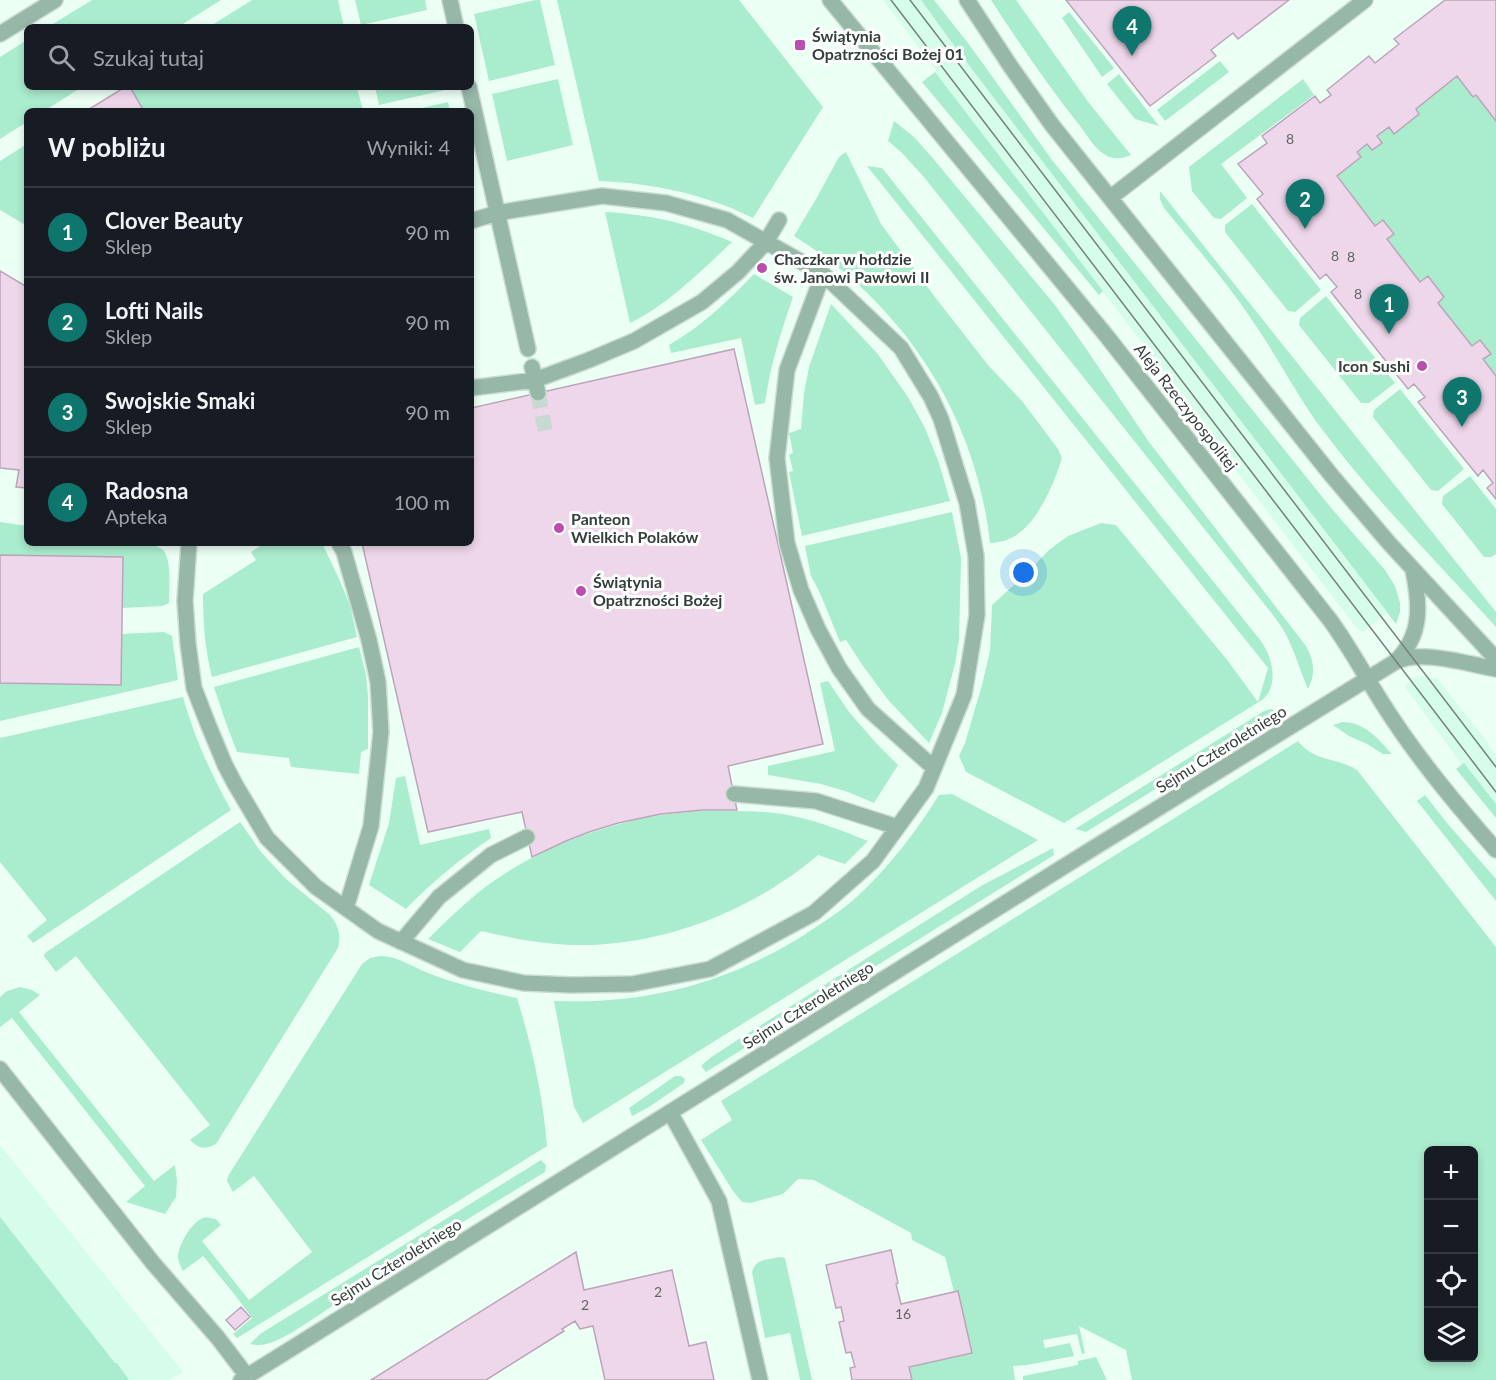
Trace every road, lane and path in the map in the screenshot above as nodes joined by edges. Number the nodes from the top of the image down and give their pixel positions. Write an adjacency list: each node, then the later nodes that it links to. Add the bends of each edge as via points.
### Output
1 (55, 0): 7 (street)
2 (450, 0): 6 (street)
3 (830, 0): 23 (street, Aleja Rzeczypospolitej, via 1105,334 1330,620)
4 (967, 0): 9 (street, via 1042,110)
5 (1365, 0): 9 (street)
6 (455, 24)
7 (0, 34)
8 (471, 90): 10 (street)
9 (1110, 198): 19 (street, via 1332,476)
10 (497, 213): 11 (street); 13 (street, via 602,195 666,203 727,220); 15 (street)
11 (474, 220)
12 (779, 220): 13 (street)
13 (766, 242): 14 (street); 16 (street, via 702,302 634,341 535,380)
14 (823, 274): 24 (street, via 901,348 932,397 967,503 976,556 977,615 964,695); 24 (street, via 787,370 777,458 787,543 801,590 839,668 868,709)
15 (528, 349)
16 (474, 388)
17 (189, 546): 29 (street, via 185,601 188,644 194,688 208,724 235,784 267,838 316,887)
18 (341, 546): 29 (street, via 376,671 381,732 372,826)
19 (1413, 568): 20 (street); 21 (street, Sejmu Czteroletniego, via 1418,620 1406,651)
20 (1496, 659)
21 (1395, 662): 22 (street, Sejmu Czteroletniego, via 1431,656); 23 (street, Sejmu Czteroletniego)
22 (1496, 669)
23 (1368, 679): 28 (street, Aleja Rzeczypospolitej, via 1409,742); 32 (street, Sejmu Czteroletniego)
24 (934, 768): 26 (street, via 926,788)
25 (734, 794): 26 (street, via 816,801)
26 (897, 827): 30 (street, via 873,861 814,913 710,969 632,984 524,983 463,970)
27 (527, 837): 30 (street, via 491,855 439,897)
28 (1496, 850)
29 (345, 908): 30 (street)
30 (401, 942)
31 (0, 1069): 33 (street, via 153,1263 218,1338)
32 (670, 1112): 33 (street, Sejmu Czteroletniego); 34 (street, via 719,1201)
33 (244, 1378)
34 (760, 1380)

